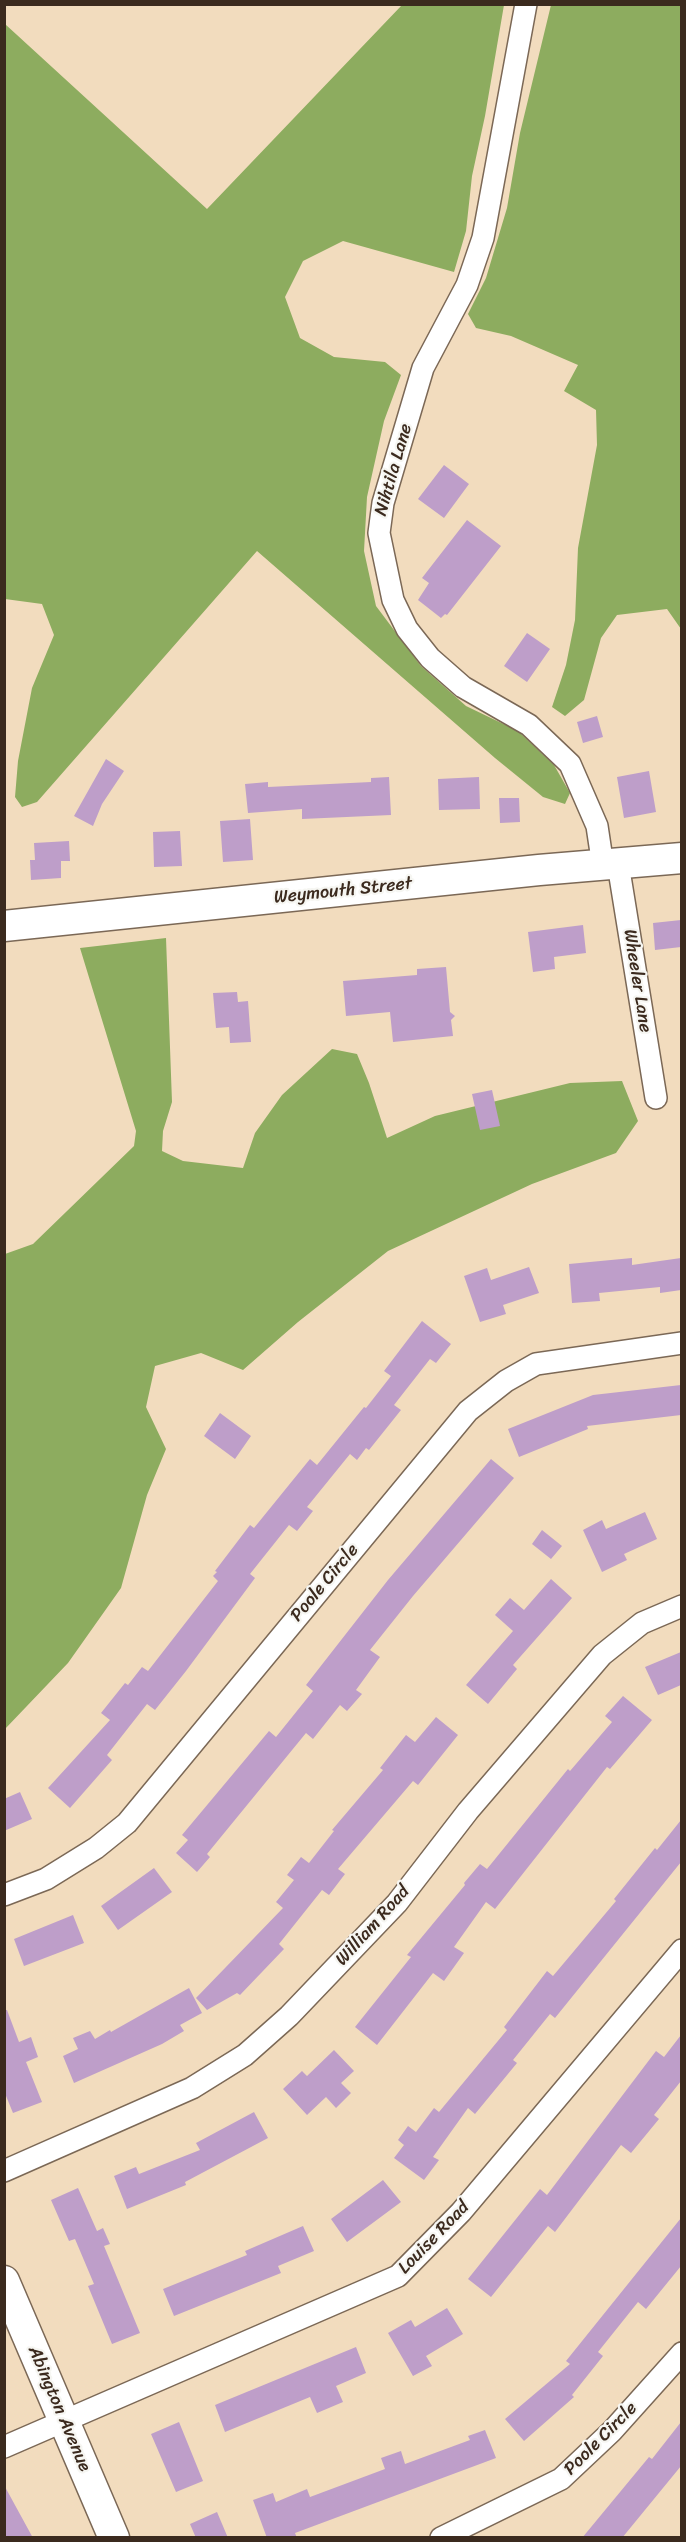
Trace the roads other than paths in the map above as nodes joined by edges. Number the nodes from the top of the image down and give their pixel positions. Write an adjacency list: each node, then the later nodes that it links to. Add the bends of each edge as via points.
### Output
1 (526, 4): 3 (street, Nihtila Lane, via 483,238 467,285 423,368 383,503 379,532 393,600 407,629 430,658 458,683 529,725 570,764)
2 (681, 858): 3 (main road, Weymouth Street)
3 (610, 865): 4 (main road, Weymouth Street); 5 (street, Wheeler Lane)
4 (4, 926)
5 (656, 1098)
6 (681, 1343): 8 (street, Poole Circle, via 536,1364 468,1411 127,1822 96,1848 46,1879)
7 (681, 1606): 10 (street, William Road, via 642,1623 602,1656 468,1811 397,1903 290,2016 244,2055 192,2088)
8 (4, 1895)
9 (681, 1950): 13 (street, Louise Road, via 468,2203 398,2276)
10 (4, 2171)
11 (4, 2281): 13 (main road, Abington Avenue)
12 (681, 2353): 15 (street, Poole Circle, via 612,2431 561,2479)
13 (64, 2421): 14 (street, Louise Road); 16 (main road, Abington Avenue)
14 (4, 2447)
15 (443, 2537)
16 (114, 2538)

